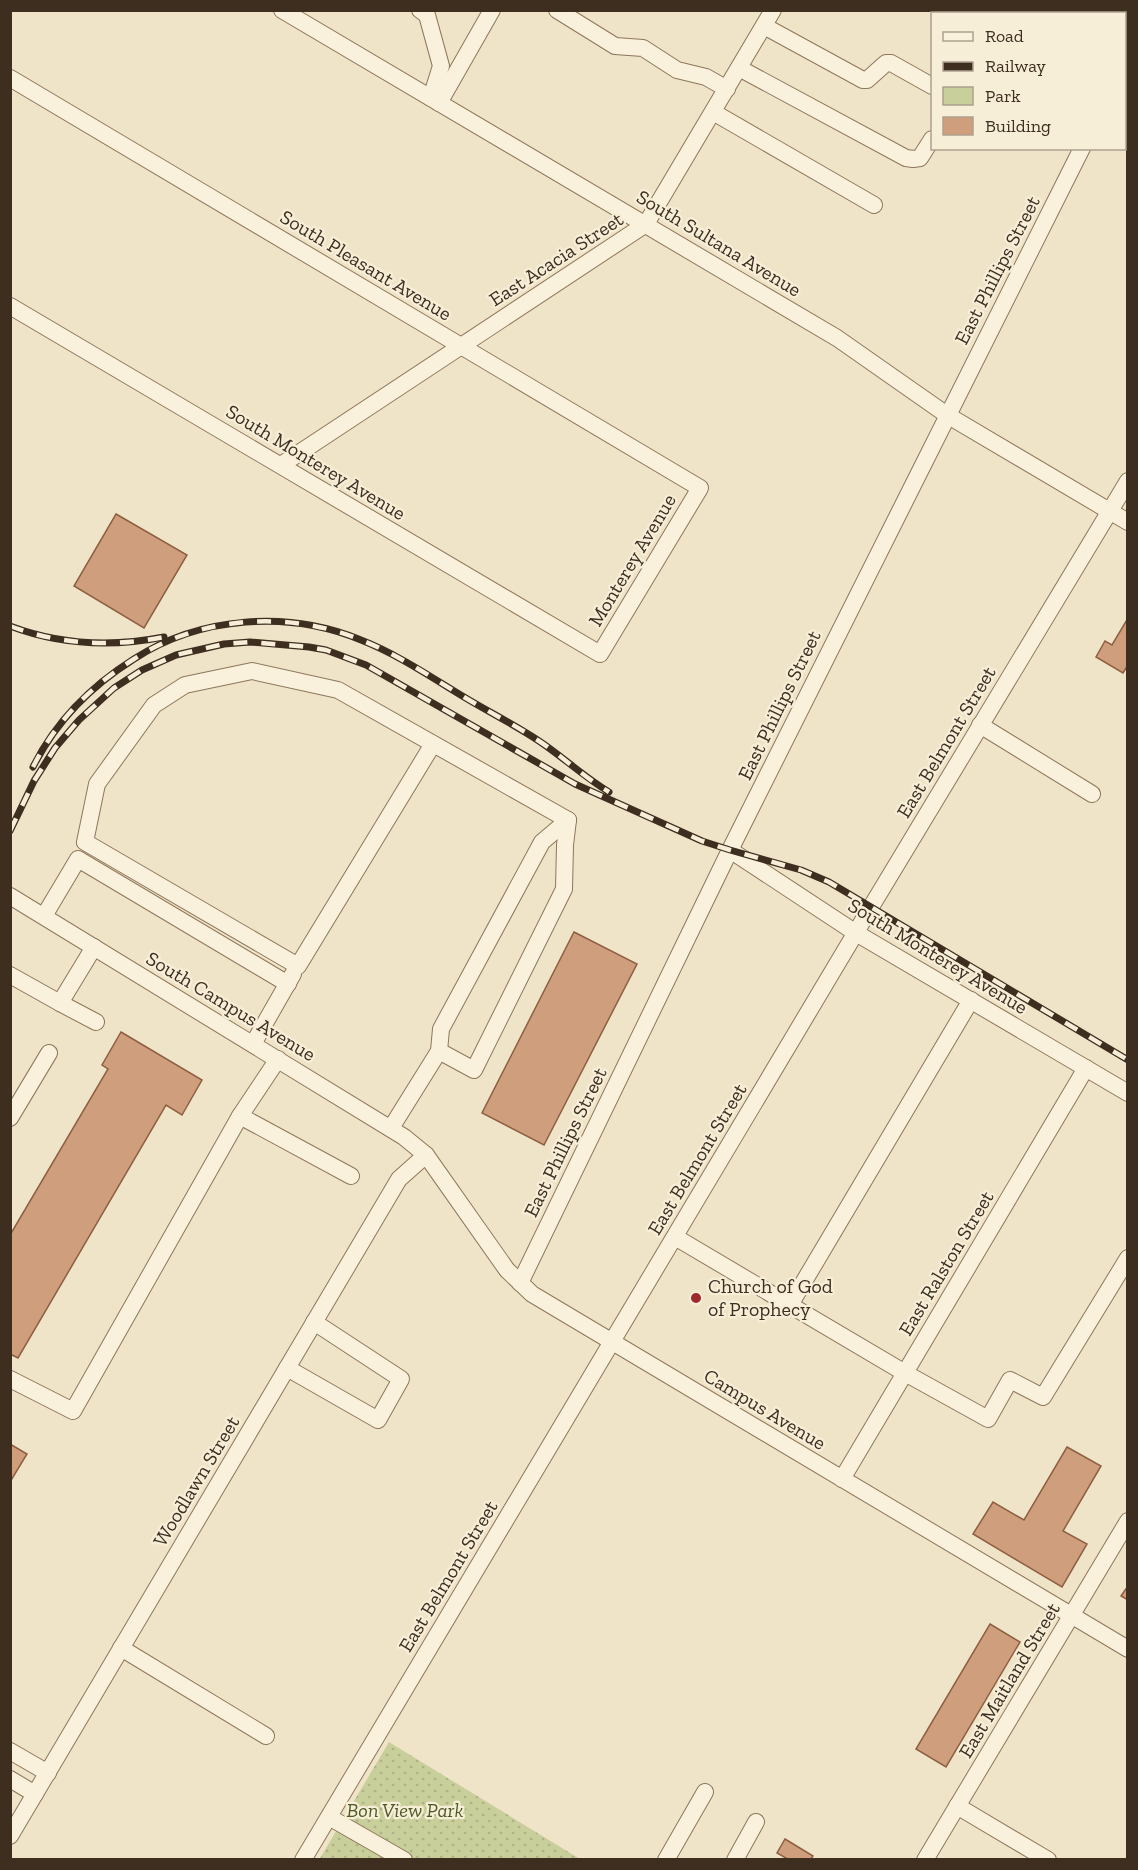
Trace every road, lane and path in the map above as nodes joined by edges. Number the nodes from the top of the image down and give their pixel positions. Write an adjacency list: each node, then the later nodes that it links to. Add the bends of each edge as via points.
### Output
1 (282, 10): 11 (street, South Sultana Avenue)
2 (420, 10): 11 (street, via 427,15 441,66)
3 (492, 10): 11 (street)
4 (557, 10): 10 (street, via 615,45 643,48 677,70 706,77)
5 (773, 10): 6 (street, East Acacia Street)
6 (764, 26): 7 (street, East Acacia Street); 9 (street, via 863,80 891,63)
7 (739, 68): 10 (street, East Acacia Street); 13 (street, via 906,158 920,158)
8 (10, 78): 18 (street, South Pleasant Avenue)
9 (931, 85)
10 (727, 89): 12 (street, East Acacia Street)
11 (435, 100): 16 (street, South Sultana Avenue)
12 (712, 112): 15 (street); 16 (street, East Acacia Street)
13 (931, 142)
14 (1081, 150): 19 (street, East Phillips Street)
15 (874, 205)
16 (646, 224): 18 (street, East Acacia Street); 19 (street, South Sultana Avenue, via 837,338)
17 (10, 306): 20 (street, South Monterey Avenue)
18 (461, 345): 20 (street, East Acacia Street); 22 (street, South Pleasant Avenue)
19 (947, 415): 23 (street, South Sultana Avenue); 31 (street, East Phillips Street)
20 (281, 465): 25 (street, South Monterey Avenue)
21 (1128, 481): 23 (street, East Belmont Street)
22 (700, 488): 25 (street, Monterey Avenue)
23 (1110, 511): 24 (street, South Sultana Avenue); 26 (street, East Belmont Street)
24 (1128, 522)
25 (600, 654)
26 (980, 725): 28 (street); 35 (street, East Belmont Street)
27 (433, 744): 29 (street); 30 (street, via 338,690 252,671 184,685 154,705 97,784); 37 (street)
28 (1092, 794)
29 (568, 820): 44 (street, via 542,842 441,1029); 44 (street, via 564,889 474,1070)
30 (85, 842): 32 (street); 37 (street)
31 (730, 850): 35 (street, South Monterey Avenue); 56 (street, East Phillips Street)
32 (78, 859): 34 (street); 39 (street)
33 (10, 896): 34 (street, South Campus Avenue)
34 (44, 916): 36 (street, South Campus Avenue)
35 (856, 933): 40 (street, South Monterey Avenue); 54 (street, East Belmont Street)
36 (94, 947): 41 (street); 43 (street, South Campus Avenue)
37 (298, 966): 39 (street)
38 (10, 975): 41 (street)
39 (288, 984): 43 (street)
40 (971, 1000): 47 (street, South Monterey Avenue); 57 (street)
41 (60, 1003): 42 (street)
42 (96, 1022)
43 (253, 1044): 46 (street, South Campus Avenue)
44 (439, 1052): 51 (street)
45 (49, 1053): 50 (street)
46 (278, 1059): 49 (street); 51 (street, South Campus Avenue)
47 (1086, 1068): 48 (street, South Monterey Avenue); 61 (street, East Ralston Street)
48 (1128, 1093)
49 (240, 1116): 53 (street); 62 (street, via 73,1411)
50 (10, 1118)
51 (391, 1128): 52 (street, South Campus Avenue)
52 (426, 1155): 56 (street, Campus Avenue); 58 (street, Woodlawn Street, via 399,1179)
53 (351, 1176)
54 (675, 1237): 57 (street); 59 (street, East Belmont Street)
55 (1128, 1257): 61 (street, via 1043,1397 1010,1380 988,1419)
56 (520, 1283): 59 (street, Campus Avenue)
57 (790, 1305): 61 (street)
58 (314, 1322): 60 (street, Woodlawn Street); 60 (street, via 401,1378 378,1420)
59 (612, 1342): 63 (street, Campus Avenue); 75 (street, East Belmont Street)
60 (287, 1368): 66 (street, Woodlawn Street)
61 (904, 1373): 63 (street, East Ralston Street)
62 (10, 1379)
63 (842, 1479): 65 (street, Campus Avenue)
64 (1128, 1521): 65 (street, East Maitland Street)
65 (1071, 1616): 67 (street, Campus Avenue); 74 (street, East Maitland Street)
66 (121, 1648): 68 (street); 70 (street, Woodlawn Street)
67 (1128, 1649)
68 (266, 1736)
69 (10, 1751): 70 (street)
70 (48, 1773): 73 (street, Woodlawn Street)
71 (10, 1779): 73 (street)
72 (705, 1792): 80 (street)
73 (35, 1794): 77 (street, Woodlawn Street)
74 (957, 1806): 82 (street, East Maitland Street); 83 (street)
75 (328, 1817): 78 (street, East Belmont Street); 79 (street)
76 (756, 1822): 81 (street)
77 (10, 1836)
78 (303, 1860)
79 (404, 1860)
80 (666, 1860)
81 (735, 1860)
82 (925, 1860)
83 (1048, 1860)

